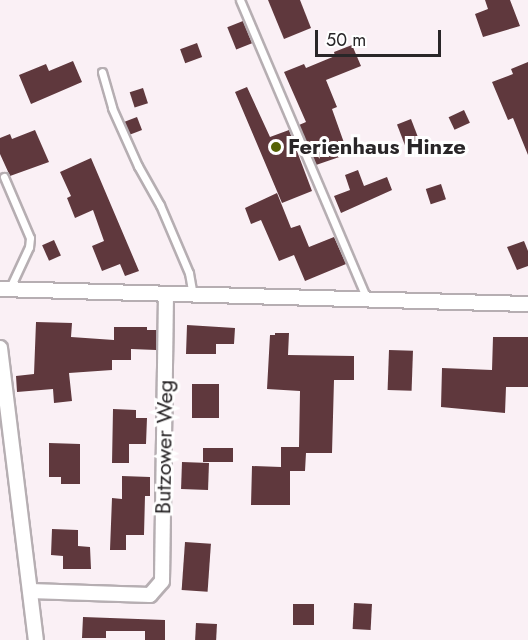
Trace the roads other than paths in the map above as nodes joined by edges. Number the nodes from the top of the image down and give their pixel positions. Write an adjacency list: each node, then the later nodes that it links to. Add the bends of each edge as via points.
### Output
1 (240, 0): 7 (lane)
2 (102, 72): 6 (lane, via 112,108 160,205 189,273)
3 (4, 177): 4 (lane, via 30,238 30,247)
4 (5, 288): 5 (street)
5 (166, 295): 6 (street); 10 (street, Butzower Weg, via 162,581 150,595)
6 (194, 295): 7 (street)
7 (367, 300): 8 (street)
8 (528, 304)
9 (0, 348): 10 (street)
10 (30, 591): 11 (street)
11 (36, 640)

